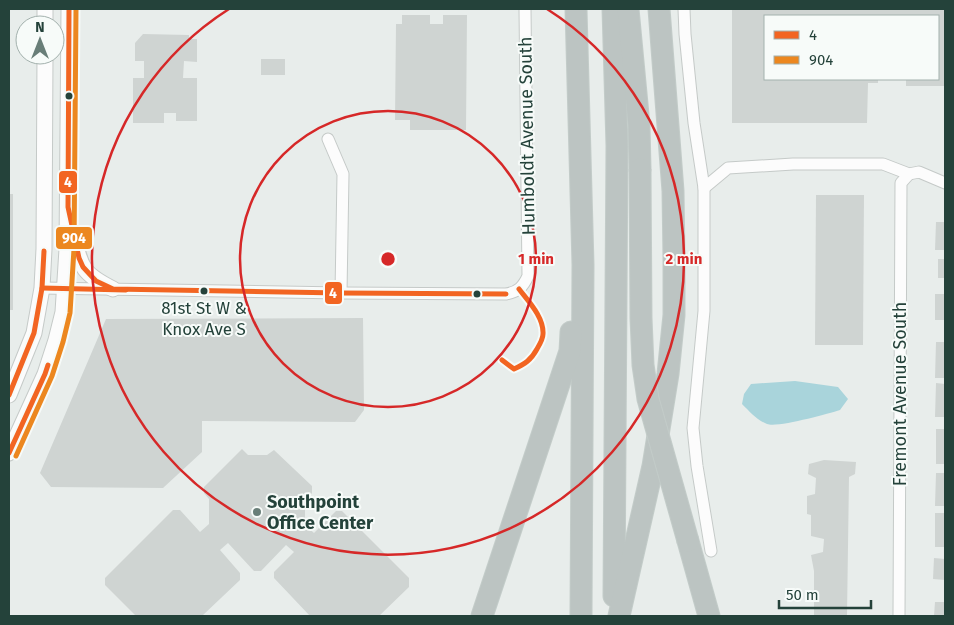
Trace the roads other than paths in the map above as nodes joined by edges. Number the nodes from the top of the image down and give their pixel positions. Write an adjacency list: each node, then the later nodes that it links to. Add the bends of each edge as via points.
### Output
1 (69, 9): 14 (street)
2 (526, 9): 18 (street, Humboldt Avenue South, via 528,276 524,284 506,294)
3 (576, 9): 10 (highway)
4 (613, 9): 24 (highway, via 617,146)
5 (628, 9): 26 (highway, bridge, via 639,125 643,365 648,399)
6 (659, 9): 25 (highway, via 673,190 674,315 653,466)
7 (684, 9): 13 (street, via 694,123)
8 (45, 65): 15 (street)
9 (328, 139): 18 (street, via 343,174)
10 (580, 149): 22 (highway, via 570,351); 23 (highway, via 583,265)
11 (909, 174): 12 (street, via 919,172); 13 (street, via 883,164 728,168); 27 (street, Fremont Avenue South, via 902,183)
12 (945, 183)
13 (704, 188): 21 (street, via 704,311 693,428)
14 (68, 207): 16 (street); 17 (street, via 83,268 96,281)
15 (42, 288): 16 (street); 19 (street, via 34,333)
16 (66, 289): 17 (street); 20 (street, via 59,331 45,374)
17 (113, 290): 18 (street)
18 (342, 293)
19 (9, 395)
20 (9, 453)
21 (711, 551)
22 (481, 615)
23 (581, 616)
24 (614, 616)
25 (619, 616)
26 (709, 616)
27 (899, 616)

